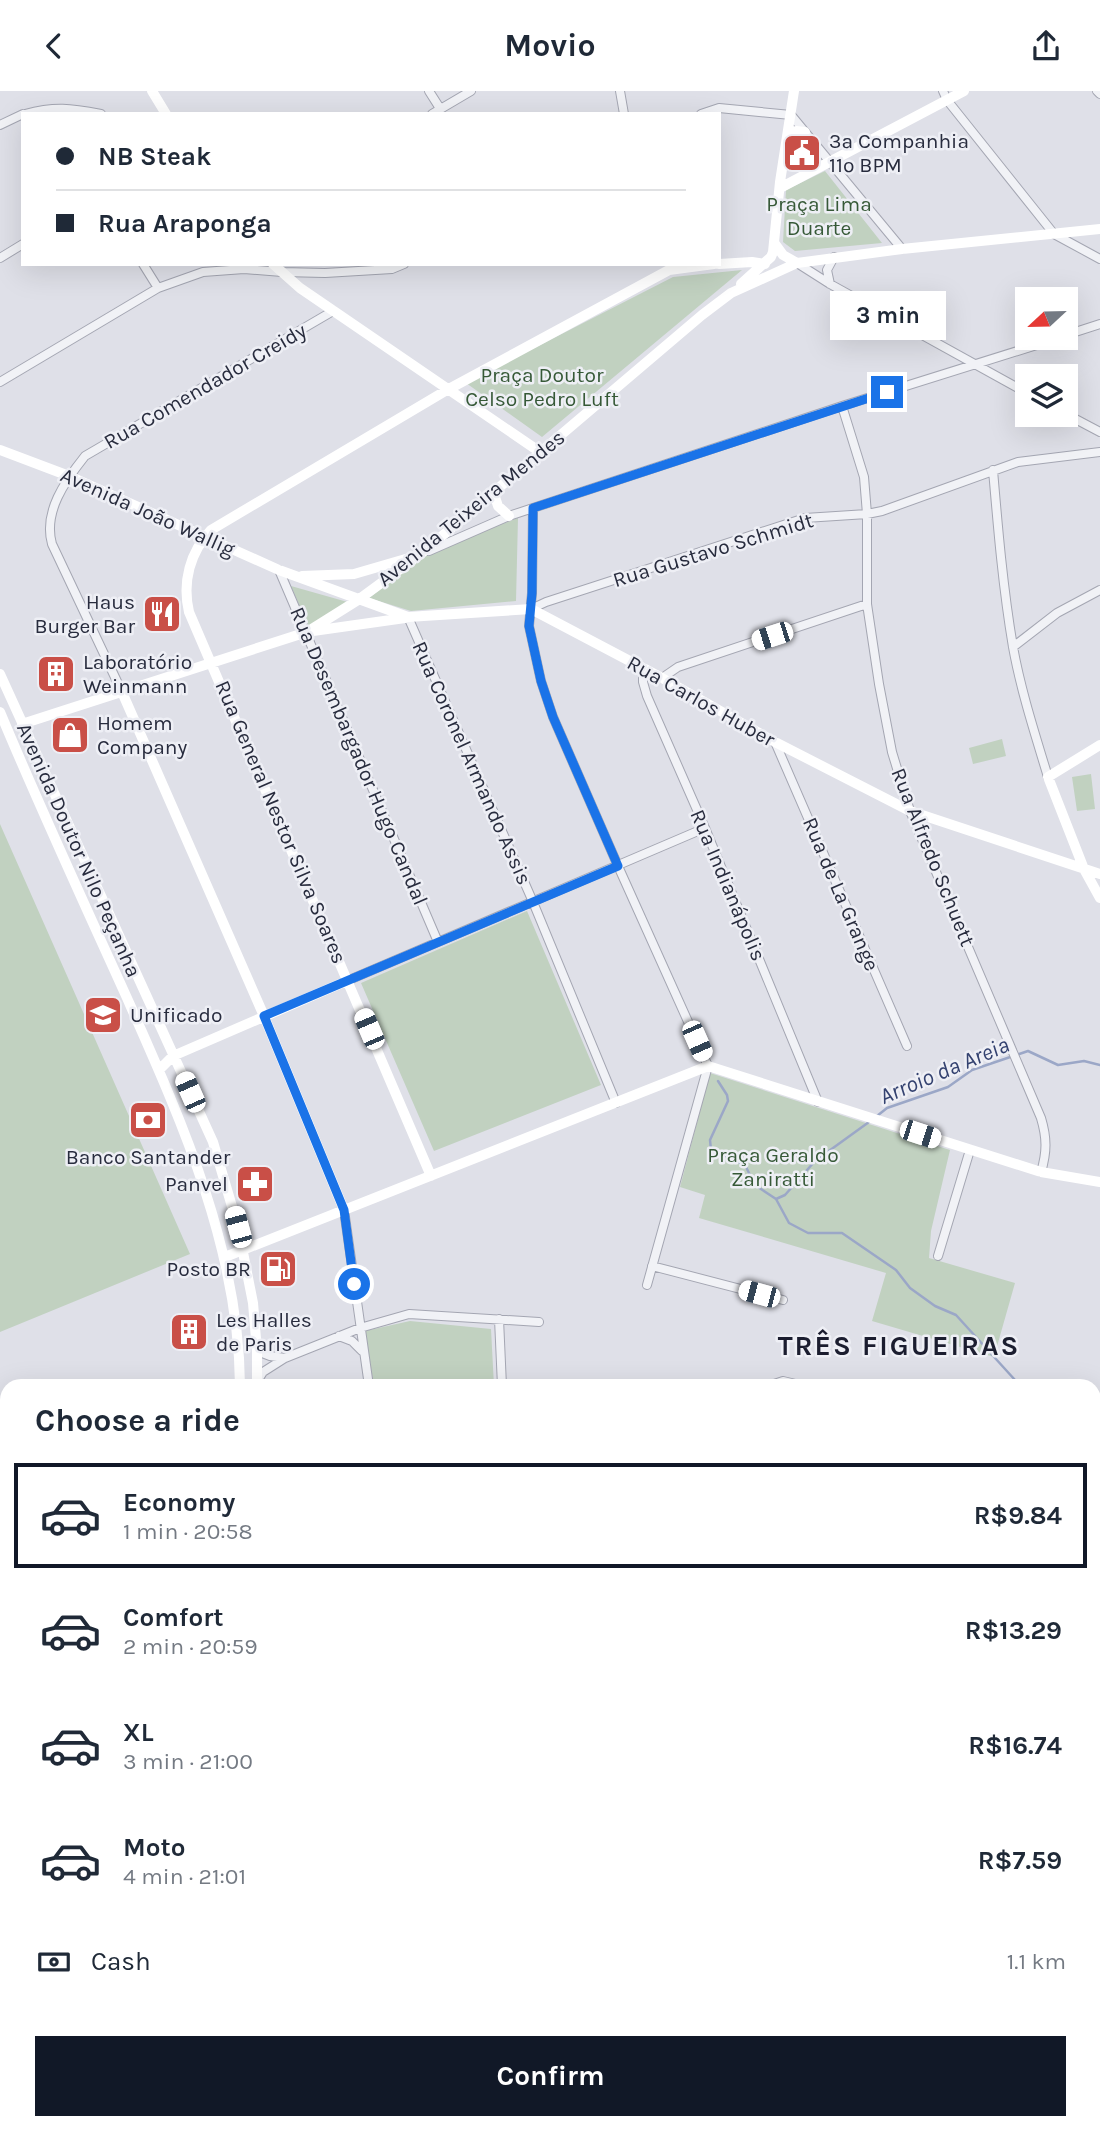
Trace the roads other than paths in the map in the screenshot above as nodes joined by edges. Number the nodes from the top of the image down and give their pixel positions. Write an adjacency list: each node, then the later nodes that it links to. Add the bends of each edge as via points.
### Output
1 (152, 91): 11 (street)
2 (429, 91): 8 (street)
3 (471, 91): 8 (street)
4 (620, 91): 13 (street)
5 (794, 91): 16 (street)
6 (964, 91): 7 (street)
7 (945, 96): 20 (street); 23 (street)
8 (441, 110): 12 (street)
9 (43, 112): 10 (street, via 68,108)
10 (90, 112)
11 (165, 112)
12 (436, 112)
13 (624, 112)
14 (707, 112): 16 (street, via 719,108)
15 (21, 115): 17 (street)
16 (791, 115): 18 (street); 19 (street)
17 (0, 125)
18 (805, 132): 19 (street); 20 (street)
19 (788, 135): 21 (street)
20 (830, 161): 21 (street); 26 (street)
21 (780, 188): 24 (street)
22 (1100, 229): 23 (street, Avenida Teixeira Mendes)
23 (1054, 234): 26 (street, Avenida Teixeira Mendes); 29 (street)
24 (775, 244): 30 (street); 31 (street)
25 (21, 245): 28 (street)
26 (902, 249): 27 (street, Avenida Teixeira Mendes)
27 (834, 257): 31 (street, Avenida Teixeira Mendes); 38 (street, via 827,269)
28 (0, 258)
29 (1100, 259)
30 (764, 263): 32 (street); 37 (street, via 764,271); 40 (street)
31 (797, 263): 37 (street, Avenida Teixeira Mendes); 38 (street)
32 (721, 264)
33 (144, 266): 39 (street)
34 (399, 266): 36 (street, via 326,273)
35 (701, 266): 48 (street, via 669,270)
36 (278, 268): 39 (street, via 203,272); 41 (street)
37 (748, 284): 40 (street, Avenida Teixeira Mendes)
38 (830, 285): 45 (street)
39 (158, 288): 46 (street)
40 (731, 293): 53 (street, Avenida Teixeira Mendes)
41 (333, 311): 48 (street); 56 (street, Rua Comendador Creidy, via 85,456)
42 (1100, 324): 43 (street)
43 (1078, 331)
44 (1022, 350): 45 (street)
45 (976, 365): 47 (street); 49 (street)
46 (0, 381)
47 (1015, 386)
48 (447, 390): 53 (street); 61 (street, via 222,522)
49 (842, 406): 58 (street); 59 (street, Rua Alfredo Schuett, via 861,463)
50 (1078, 420): 51 (street)
51 (1100, 432)
52 (0, 450): 56 (street, Avenida João Wallig)
53 (540, 452): 57 (street, Avenida Teixeira Mendes)
54 (1100, 452): 55 (street, Rua Gustavo Schmidt, via 1017,462)
55 (993, 470): 59 (street, Rua Gustavo Schmidt); 71 (street)
56 (69, 476): 61 (street, Avenida João Wallig); 76 (street, Rua Comendador Creidy, via 51,514 49,533)
57 (493, 491): 60 (street, via 498,506); 62 (street, Avenida Teixeira Mendes)
58 (533, 508): 60 (street); 68 (street)
59 (867, 515): 67 (street, Rua Alfredo Schuett); 68 (street, Rua Gustavo Schmidt, via 806,518)
60 (509, 516): 62 (street)
61 (204, 538): 63 (street, Avenida João Wallig); 72 (street, Rua General Nestor Silva Soares, via 190,567 185,596)
62 (422, 553): 64 (street, via 354,574); 66 (street, Avenida Teixeira Mendes)
63 (279, 570): 64 (street, Avenida João Wallig); 70 (street, Rua Desembargador Hugo Candal)
64 (295, 577): 66 (street)
65 (1100, 590): 71 (street, via 1057,613)
66 (358, 600): 69 (street); 70 (street, Avenida Teixeira Mendes)
67 (867, 604): 75 (street, via 678,667); 82 (street, Rua Alfredo Schuett, via 892,752)
68 (531, 609): 69 (street); 73 (street, Rua Carlos Huber); 84 (street, via 529,626 553,717)
69 (408, 617): 70 (street); 88 (street, Rua Coronel Armando Assis)
70 (307, 632): 72 (street, Avenida Teixeira Mendes); 89 (street, Rua Desembargador Hugo Candal)
71 (1013, 647): 81 (street)
72 (212, 663): 76 (street, Avenida Teixeira Mendes); 90 (street, Rua General Nestor Silva Soares)
73 (643, 668): 75 (street, Rua Carlos Huber); 83 (street, Rua Indianápolis, via 647,696)
74 (0, 674): 78 (street, Avenida Doutor Nilo Peçanha)
75 (662, 678): 79 (street, Rua Carlos Huber)
76 (122, 692): 78 (street, Avenida Teixeira Mendes); 91 (street)
77 (0, 711): 78 (street); 95 (street, Avenida Doutor Nilo Peçanha)
78 (22, 724): 93 (street, Avenida Doutor Nilo Peçanha)
79 (775, 742): 82 (street, Rua Carlos Huber); 92 (street, Rua de La Grange)
80 (1100, 745): 81 (street)
81 (1048, 776): 85 (street)
82 (910, 811): 85 (street, Rua Carlos Huber); 99 (street, Rua Alfredo Schuett, via 1041,1118 1047,1145)
83 (705, 828): 84 (street); 96 (street, Rua Indianápolis)
84 (618, 866): 88 (street); 94 (street)
85 (1084, 869): 86 (street, Rua Carlos Huber); 87 (street)
86 (1100, 874)
87 (1100, 898)
88 (533, 902): 89 (street); 97 (street, Rua Coronel Armando Assis)
89 (438, 942): 90 (street)
90 (349, 980): 91 (street); 100 (street, Rua General Nestor Silva Soares)
91 (264, 1016): 93 (street); 102 (street)
92 (907, 1046)
93 (173, 1056): 95 (street); 103 (street, Avenida Doutor Nilo Peçanha, via 213,1143)
94 (708, 1066): 96 (street); 97 (street); 106 (street)
95 (159, 1070): 105 (street, Avenida Doutor Nilo Peçanha, via 197,1162)
96 (818, 1102): 98 (street)
97 (616, 1103): 100 (street)
98 (970, 1150): 99 (street); 104 (street)
99 (1041, 1172): 101 (street)
100 (431, 1175): 102 (street)
101 (1100, 1182)
102 (344, 1210): 103 (street); 111 (street)
103 (243, 1250): 105 (street); 113 (street, Avenida Doutor Nilo Peçanha)
104 (938, 1256)
105 (225, 1257): 116 (street, Avenida Doutor Nilo Peçanha)
106 (652, 1266): 107 (street); 108 (street)
107 (646, 1285)
108 (783, 1300)
109 (499, 1319): 110 (street); 111 (street, via 409,1314); 120 (street)
110 (539, 1322)
111 (360, 1328): 112 (street); 114 (street)
112 (339, 1336): 114 (street); 115 (street)
113 (257, 1351): 115 (street); 117 (street, Avenida Doutor Nilo Peçanha)
114 (363, 1353): 119 (street)
115 (285, 1358): 118 (street)
116 (240, 1379)
117 (257, 1379)
118 (260, 1379)
119 (368, 1379)
120 (502, 1379)

